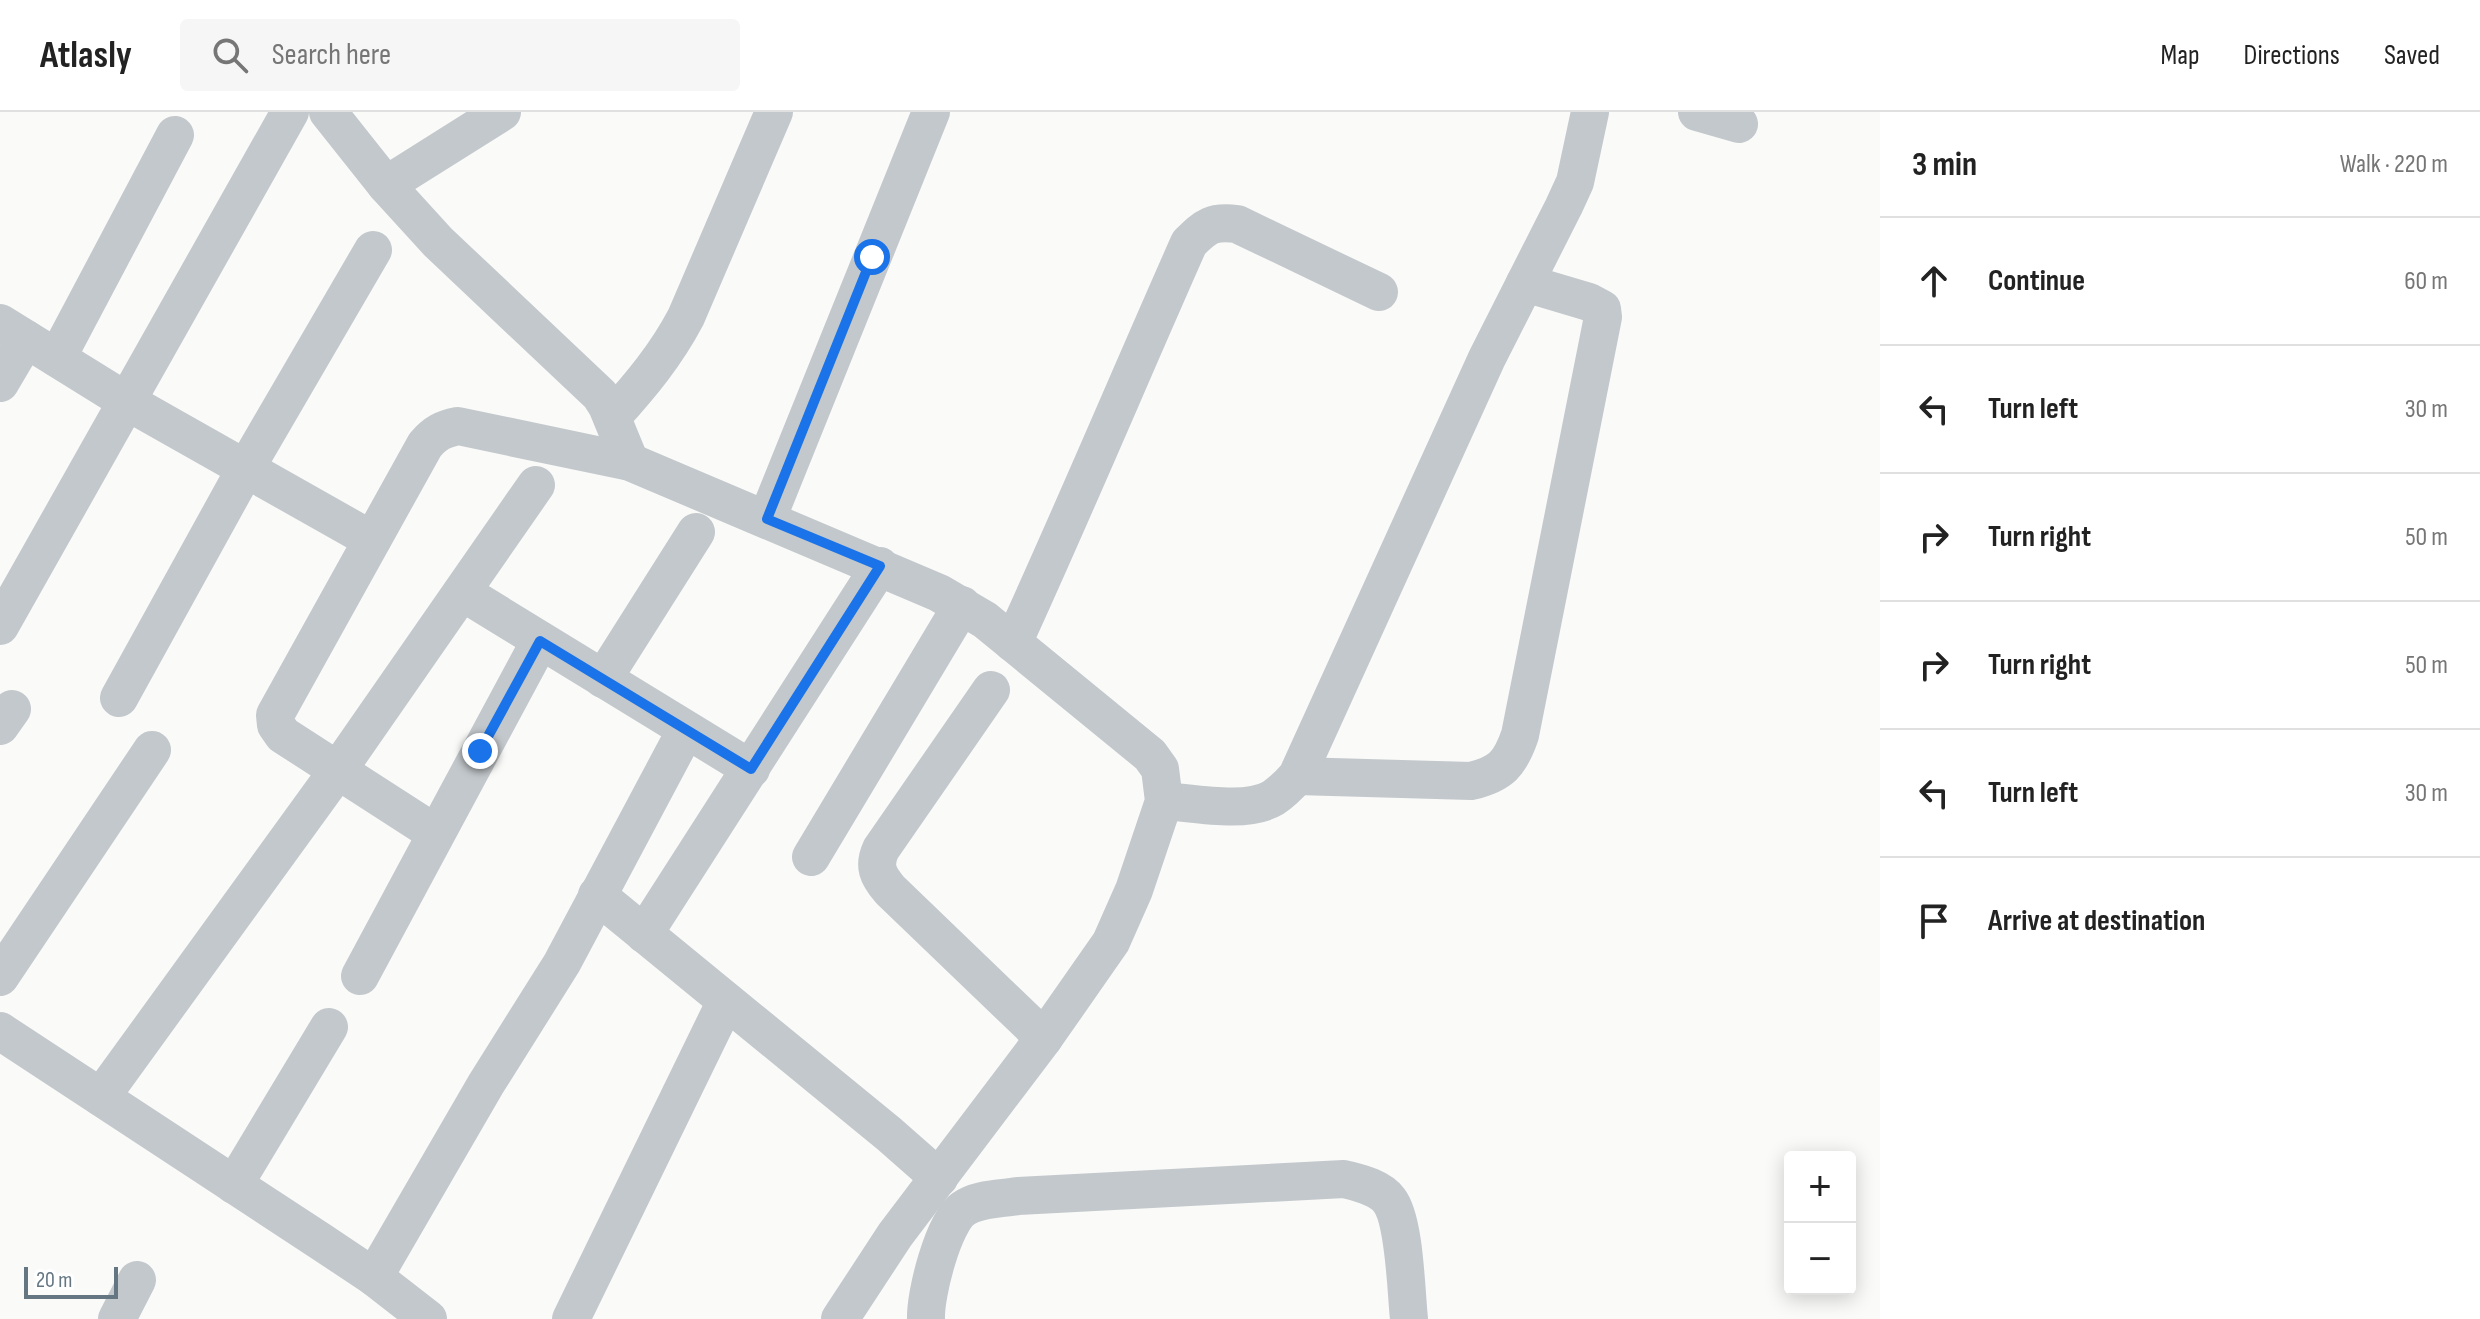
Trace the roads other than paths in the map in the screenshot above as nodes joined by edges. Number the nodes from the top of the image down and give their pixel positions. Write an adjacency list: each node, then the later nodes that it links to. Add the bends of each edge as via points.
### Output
1 (290, 112): 16 (street)
2 (328, 112): 10 (street)
3 (502, 112): 10 (street)
4 (774, 112): 17 (street, via 686,317 651,374)
5 (931, 112): 21 (street)
6 (1590, 112): 12 (street, via 1575,182)
7 (1697, 112): 8 (street)
8 (1739, 124)
9 (175, 135): 14 (street)
10 (386, 185): 17 (street, via 438,242 600,395)
11 (373, 250): 19 (street)
12 (1525, 283): 37 (street); 37 (street, via 1596,305 1603,317 1513,755 1491,776 1471,781)
13 (1379, 292): 29 (street, via 1237,224 1218,222 1203,228 1189,243)
14 (28, 340): 15 (street); 16 (street)
15 (0, 383)
16 (126, 401): 19 (street); 27 (street)
17 (612, 417): 18 (street)
18 (630, 462): 21 (street); 23 (street, via 458,426 445,428 425,445)
19 (246, 468): 23 (street); 32 (street)
20 (536, 485): 25 (street)
21 (767, 519): 24 (street)
22 (696, 532): 30 (street)
23 (372, 540): 36 (street, via 275,715 283,735)
24 (880, 566): 26 (street); 35 (street)
25 (462, 592): 28 (street); 36 (street)
26 (962, 605): 29 (street); 40 (street)
27 (0, 626)
28 (540, 641): 30 (street); 39 (street)
29 (1013, 643): 38 (street, via 1150,755 1160,769)
30 (603, 679): 33 (street)
31 (991, 690): 48 (street, via 881,849 876,868 890,890)
32 (119, 698)
33 (686, 730): 35 (street); 41 (street)
34 (152, 750): 44 (street)
35 (751, 769): 42 (street)
36 (338, 770): 39 (street); 49 (street)
37 (1297, 776): 38 (street, via 1272,799 1257,804)
38 (1164, 801): 48 (street, via 1111,942)
39 (435, 833): 43 (street)
40 (811, 857)
41 (597, 895): 42 (street); 52 (street, via 562,963)
42 (644, 934): 45 (street)
43 (360, 976)
44 (0, 977)
45 (726, 1001): 50 (street); 56 (street)
46 (329, 1027): 51 (street)
47 (0, 1031): 49 (street)
48 (1044, 1038): 50 (street)
49 (101, 1097): 51 (street)
50 (939, 1178): 57 (street)
51 (234, 1185): 52 (street)
52 (374, 1277): 55 (street)
53 (137, 1280): 54 (street)
54 (117, 1319)
55 (428, 1319)
56 (571, 1319)
57 (840, 1319)
58 (926, 1319): 59 (street, via 944,1236 964,1208 980,1202 1344,1179 1371,1187 1389,1200 1399,1222)
59 (1409, 1319)

